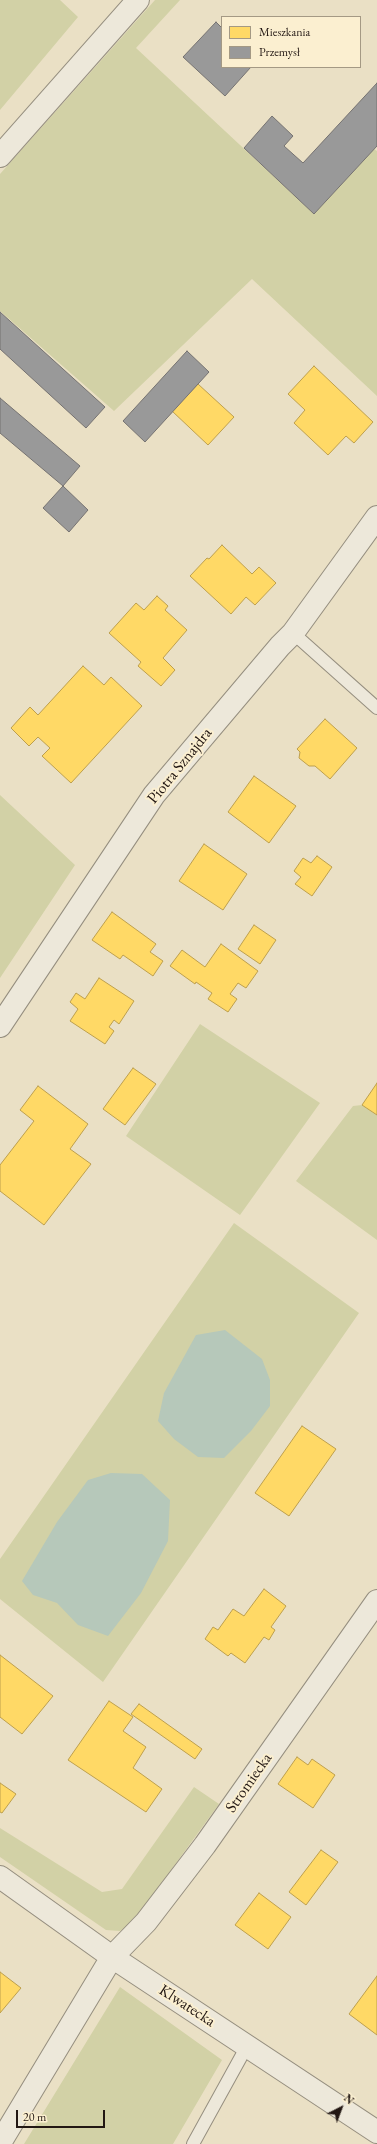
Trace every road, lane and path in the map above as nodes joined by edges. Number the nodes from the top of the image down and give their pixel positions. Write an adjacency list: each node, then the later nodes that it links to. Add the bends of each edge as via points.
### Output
1 (138, 0): 2 (street)
2 (0, 156)
3 (377, 518): 4 (street, Piotra Sznajdra)
4 (293, 633): 5 (lane); 6 (street, Piotra Sznajdra, via 154,795)
5 (377, 708)
6 (0, 1026)
7 (377, 1601): 9 (street, Stromiecka, via 205,1845 146,1922)
8 (0, 1877): 9 (street, Klwatecka)
9 (112, 1957): 10 (street, Klwatecka); 12 (street, Stromiecka)
10 (247, 2046): 11 (street, Klwatecka); 13 (lane)
11 (377, 2132)
12 (0, 2144)
13 (193, 2144)

